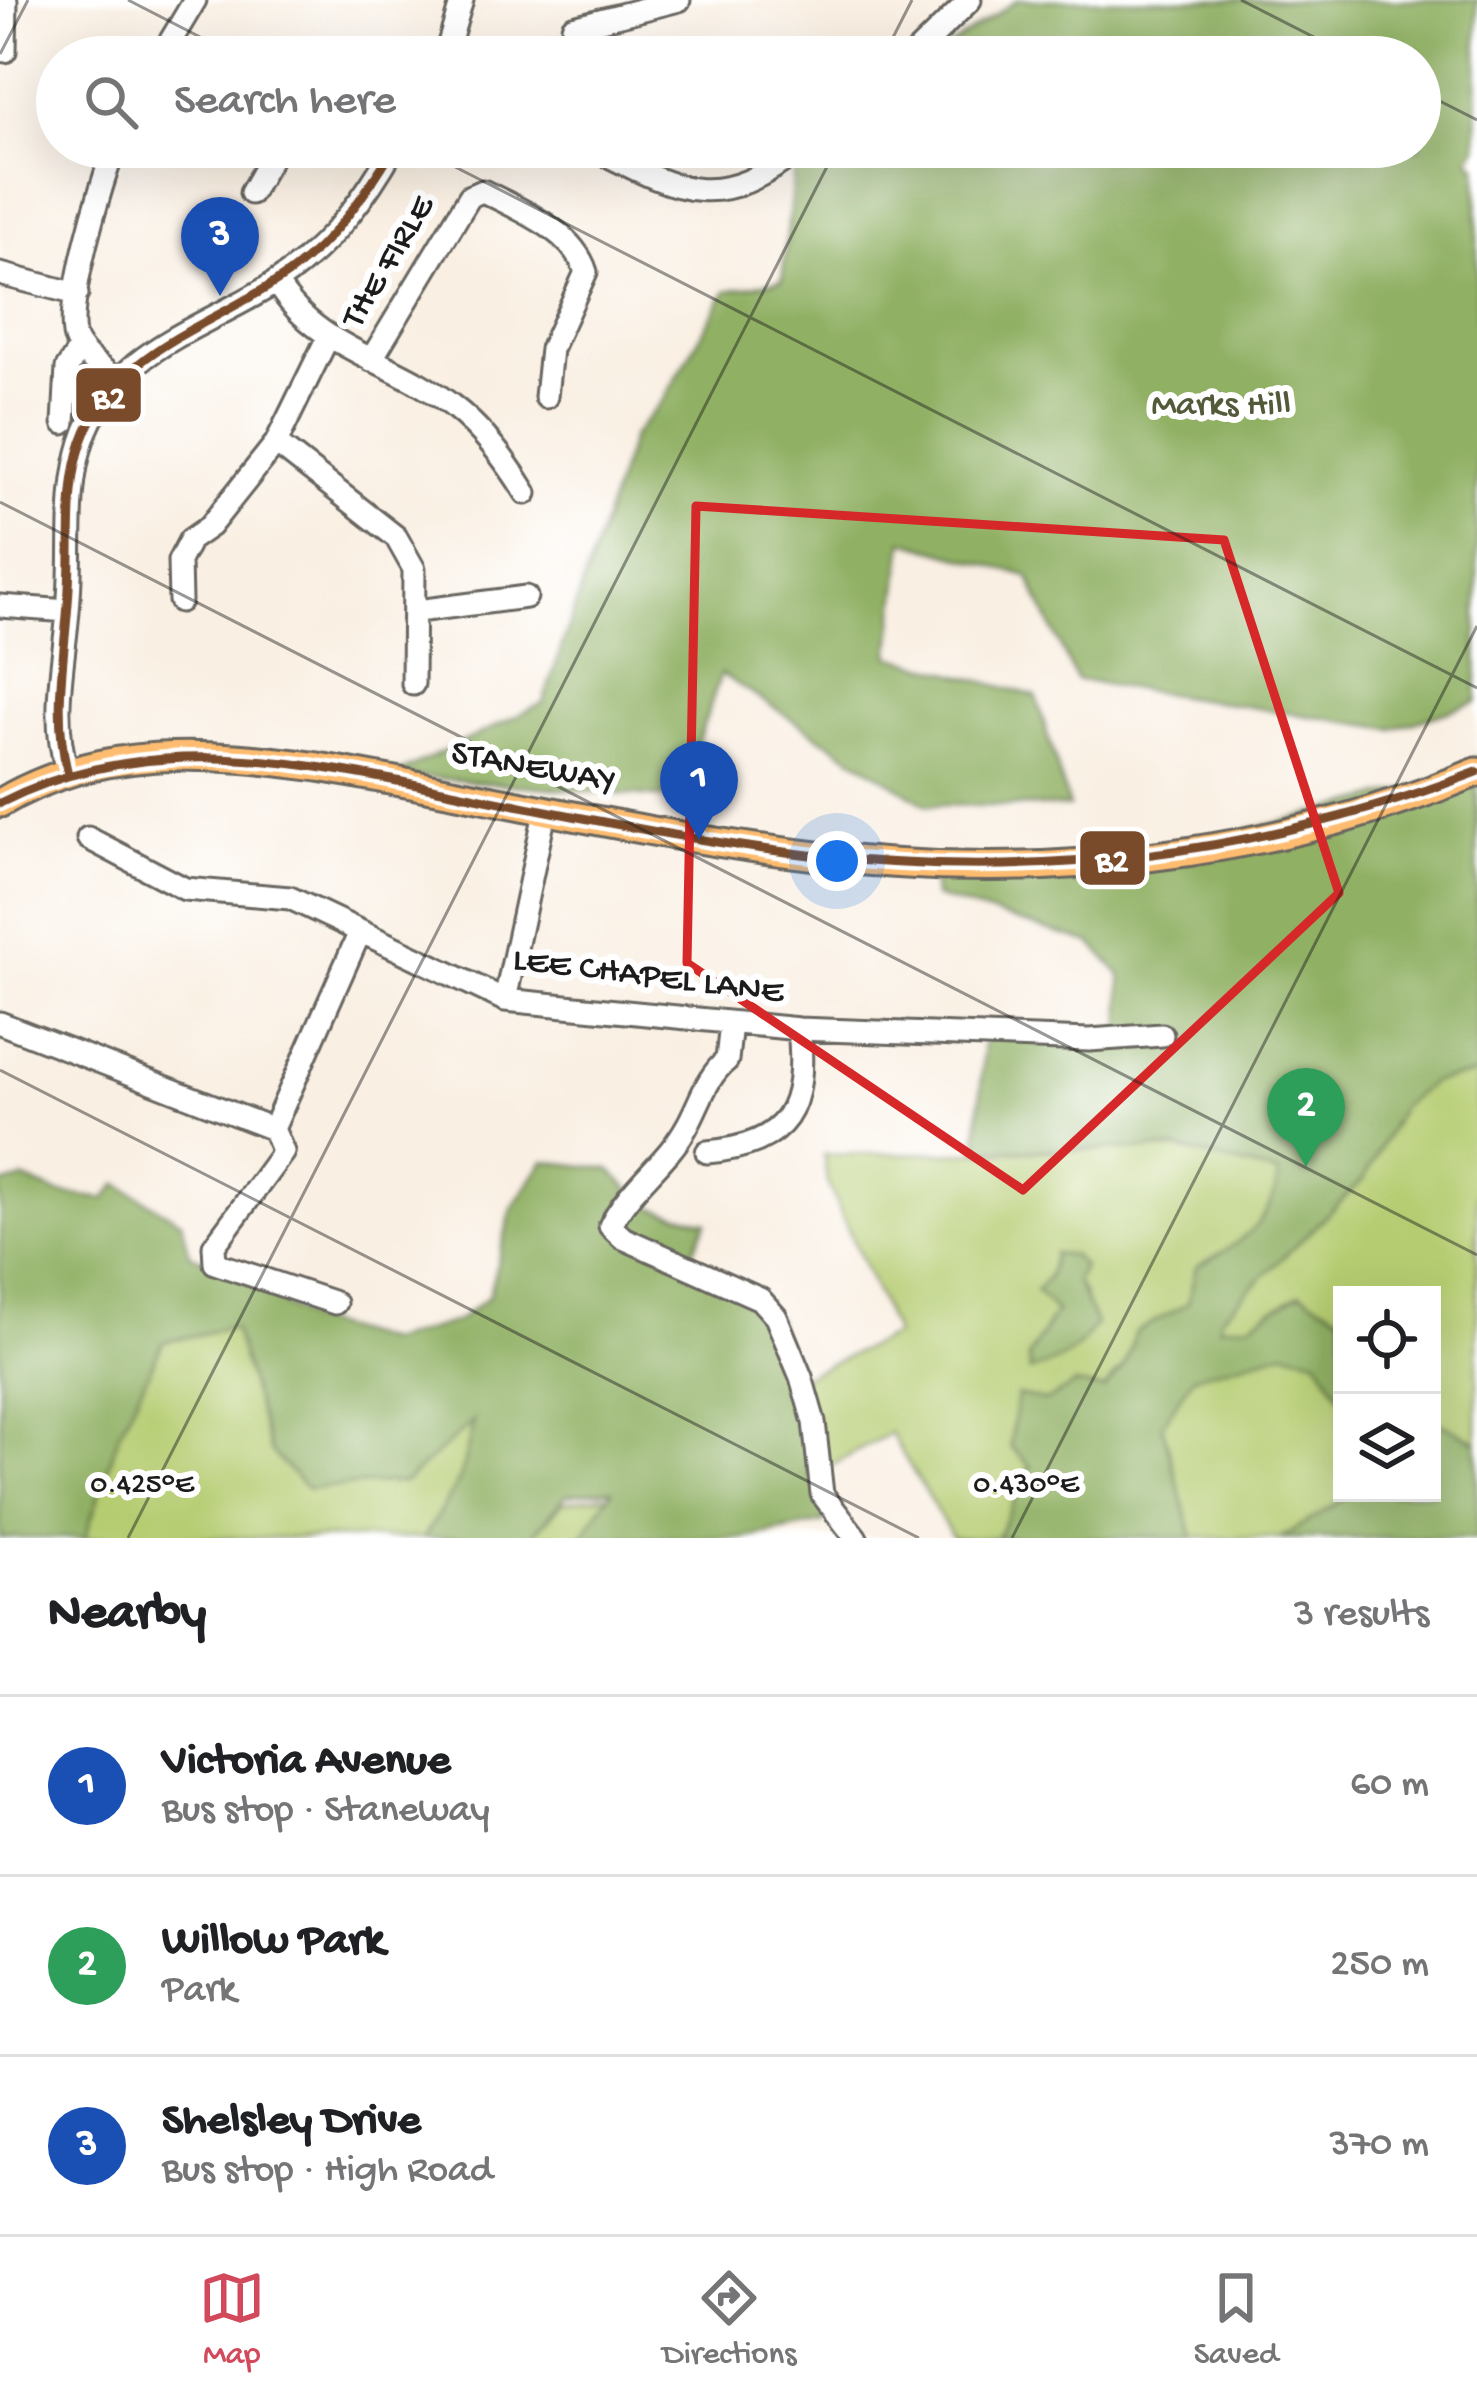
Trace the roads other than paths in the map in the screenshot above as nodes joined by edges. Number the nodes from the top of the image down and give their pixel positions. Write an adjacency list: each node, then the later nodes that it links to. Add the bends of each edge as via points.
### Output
1 (6, 0): 10 (street)
2 (195, 0): 7 (street)
3 (462, 0): 8 (street)
4 (679, 0): 6 (street)
5 (970, 0): 9 (street)
6 (573, 27)
7 (174, 36)
8 (451, 36)
9 (933, 36)
10 (5, 51)
11 (108, 168): 19 (street)
12 (266, 168): 16 (street)
13 (379, 168): 18 (street, via 334,232)
14 (639, 168): 15 (street, via 722,193)
15 (772, 168)
16 (251, 193)
17 (0, 274): 19 (street)
18 (277, 281): 20 (street, via 294,310); 23 (street, via 166,340)
19 (77, 294): 21 (street)
20 (328, 337): 22 (street); 26 (street)
21 (80, 348): 23 (street); 25 (street, via 67,368)
22 (371, 360): 24 (street, THE FIRLE, via 470,196 483,191 530,215 581,256 586,272 550,349); 27 (street, via 455,408)
23 (117, 381): 31 (street, via 93,416 75,470)
24 (546, 397)
25 (64, 423)
26 (276, 443): 29 (street, via 190,540 179,561); 32 (street, via 396,537 414,568)
27 (526, 494)
28 (526, 597): 32 (street)
29 (180, 601)
30 (0, 606): 31 (street)
31 (68, 611): 34 (street, via 58,717)
32 (417, 611): 33 (street)
33 (413, 684)
34 (67, 770): 36 (main road, STANEWAY); 37 (main road, STANEWAY, via 137,758 272,760)
35 (1477, 772): 37 (main road, STANEWAY, via 1252,841 1016,866 833,857)
36 (0, 803)
37 (546, 808): 40 (street)
38 (88, 838): 39 (street, LEE CHAPEL LANE, via 185,889 290,898)
39 (360, 932): 40 (street, LEE CHAPEL LANE); 45 (street)
40 (505, 1000): 42 (street, LEE CHAPEL LANE)
41 (0, 1023): 45 (street)
42 (731, 1023): 43 (street, LEE CHAPEL LANE); 48 (street, via 727,1060 610,1226 760,1299 776,1317 814,1422 822,1494)
43 (800, 1029): 44 (street, LEE CHAPEL LANE, via 1089,1040); 46 (street, via 800,1091 775,1132 750,1148)
44 (1162, 1035)
45 (273, 1129): 47 (street, via 283,1152 214,1246 215,1263)
46 (707, 1152)
47 (335, 1303)
48 (856, 1538)

